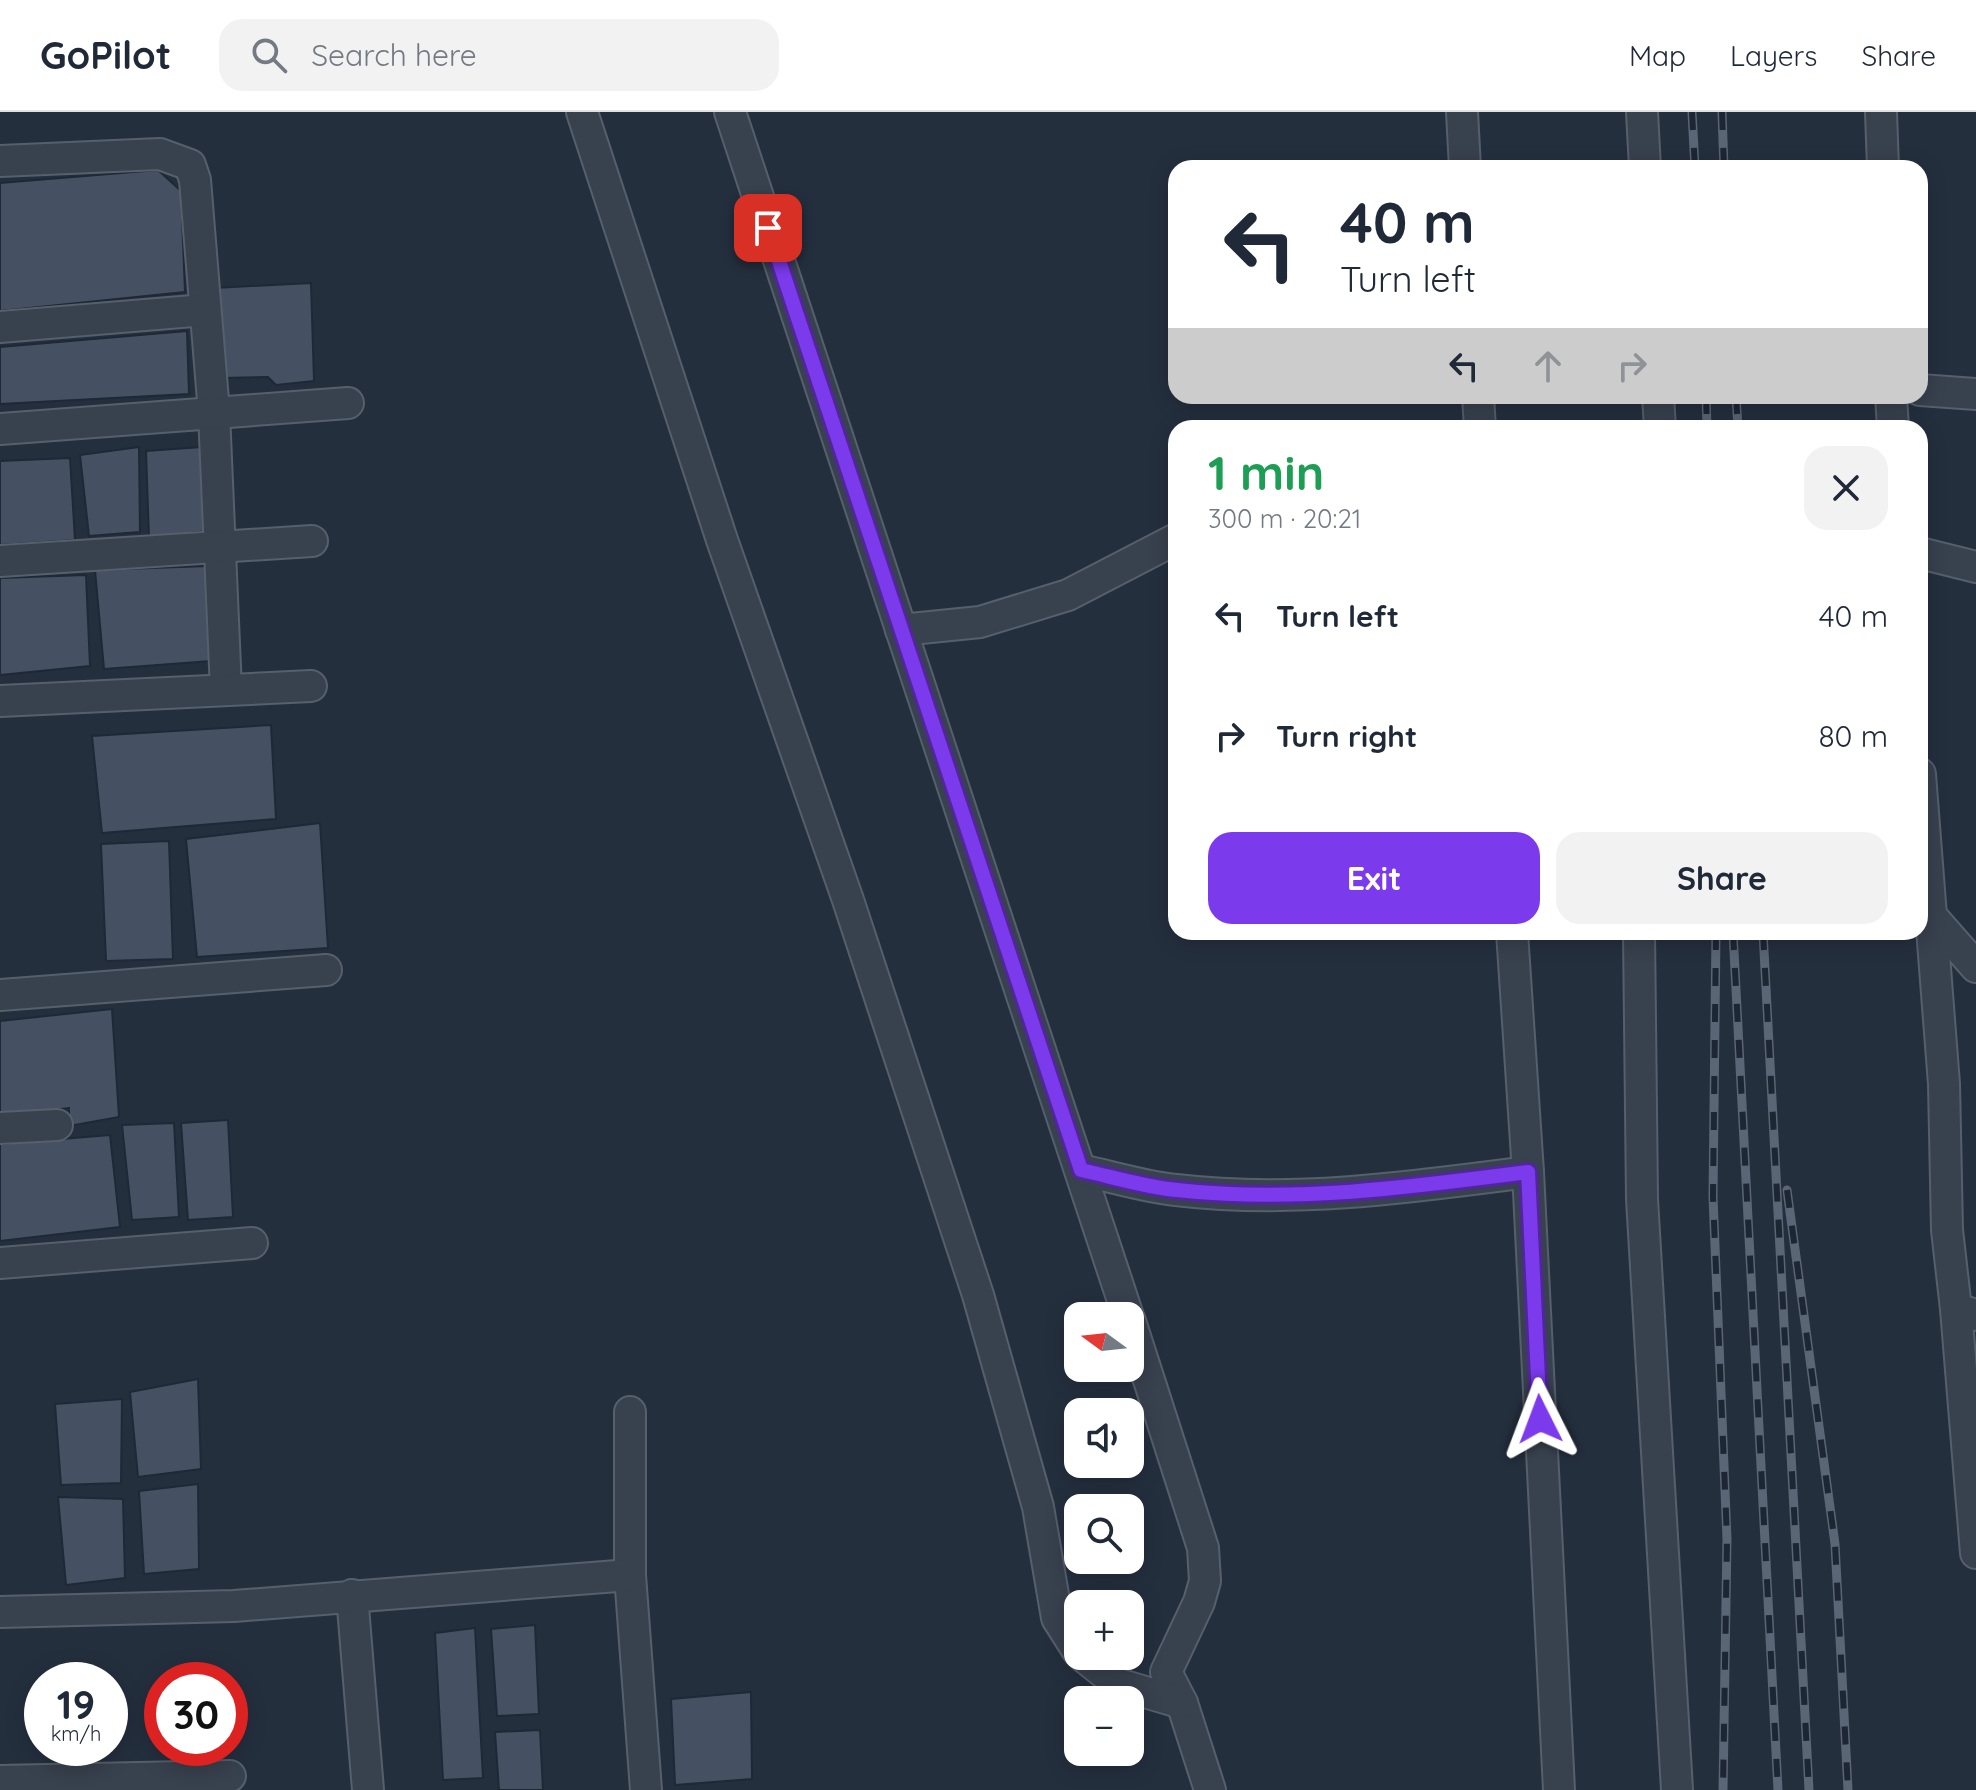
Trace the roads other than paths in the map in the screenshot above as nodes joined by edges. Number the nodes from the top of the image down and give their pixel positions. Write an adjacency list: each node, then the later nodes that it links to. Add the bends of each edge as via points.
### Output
1 (582, 112): 48 (street, via 978,1295 1038,1507 1057,1618)
2 (730, 112): 23 (street)
3 (1462, 112): 6 (street)
4 (1642, 112): 7 (street)
5 (1881, 112): 8 (street)
6 (1465, 160)
7 (1645, 160)
8 (1883, 160)
9 (0, 161): 10 (street, via 160,154 190,165)
10 (205, 310): 11 (street); 15 (street)
11 (0, 327)
12 (1928, 391): 13 (street)
13 (1976, 394)
14 (348, 403): 15 (street)
15 (214, 413): 16 (street); 19 (street)
16 (0, 429)
17 (312, 541): 19 (street)
18 (1168, 543): 23 (street, via 1068,595 980,622)
19 (219, 547): 21 (street); 25 (street)
20 (1928, 555): 22 (street)
21 (0, 561)
22 (1976, 567)
23 (901, 630): 36 (street)
24 (311, 686): 25 (street)
25 (226, 690): 26 (street)
26 (0, 701)
27 (1928, 869): 28 (street)
28 (1932, 917): 31 (street); 41 (street, via 1947,1230)
29 (1513, 940): 37 (street)
30 (1639, 940): 57 (street, via 1642,1199)
31 (1976, 967)
32 (326, 970): 33 (street)
33 (0, 995)
34 (57, 1125): 35 (street)
35 (0, 1128)
36 (1081, 1170): 37 (street, via 1175,1190 1272,1195 1420,1186); 40 (street)
37 (1528, 1172): 56 (street)
38 (252, 1243): 39 (street)
39 (0, 1263)
40 (1124, 1302)
41 (1966, 1312): 44 (street)
42 (1144, 1365): 50 (street, via 1203,1548 1202,1592 1166,1672)
43 (630, 1412): 45 (street)
44 (1976, 1553)
45 (630, 1575): 46 (street); 54 (street)
46 (352, 1595): 47 (street, via 234,1606); 53 (street)
47 (0, 1612)
48 (1064, 1629)
49 (1100, 1670): 50 (street, via 1118,1684)
50 (1182, 1703): 55 (street)
51 (230, 1776): 52 (street)
52 (0, 1781)
53 (368, 1790)
54 (646, 1790)
55 (1210, 1790)
56 (1559, 1790)
57 (1677, 1790)

